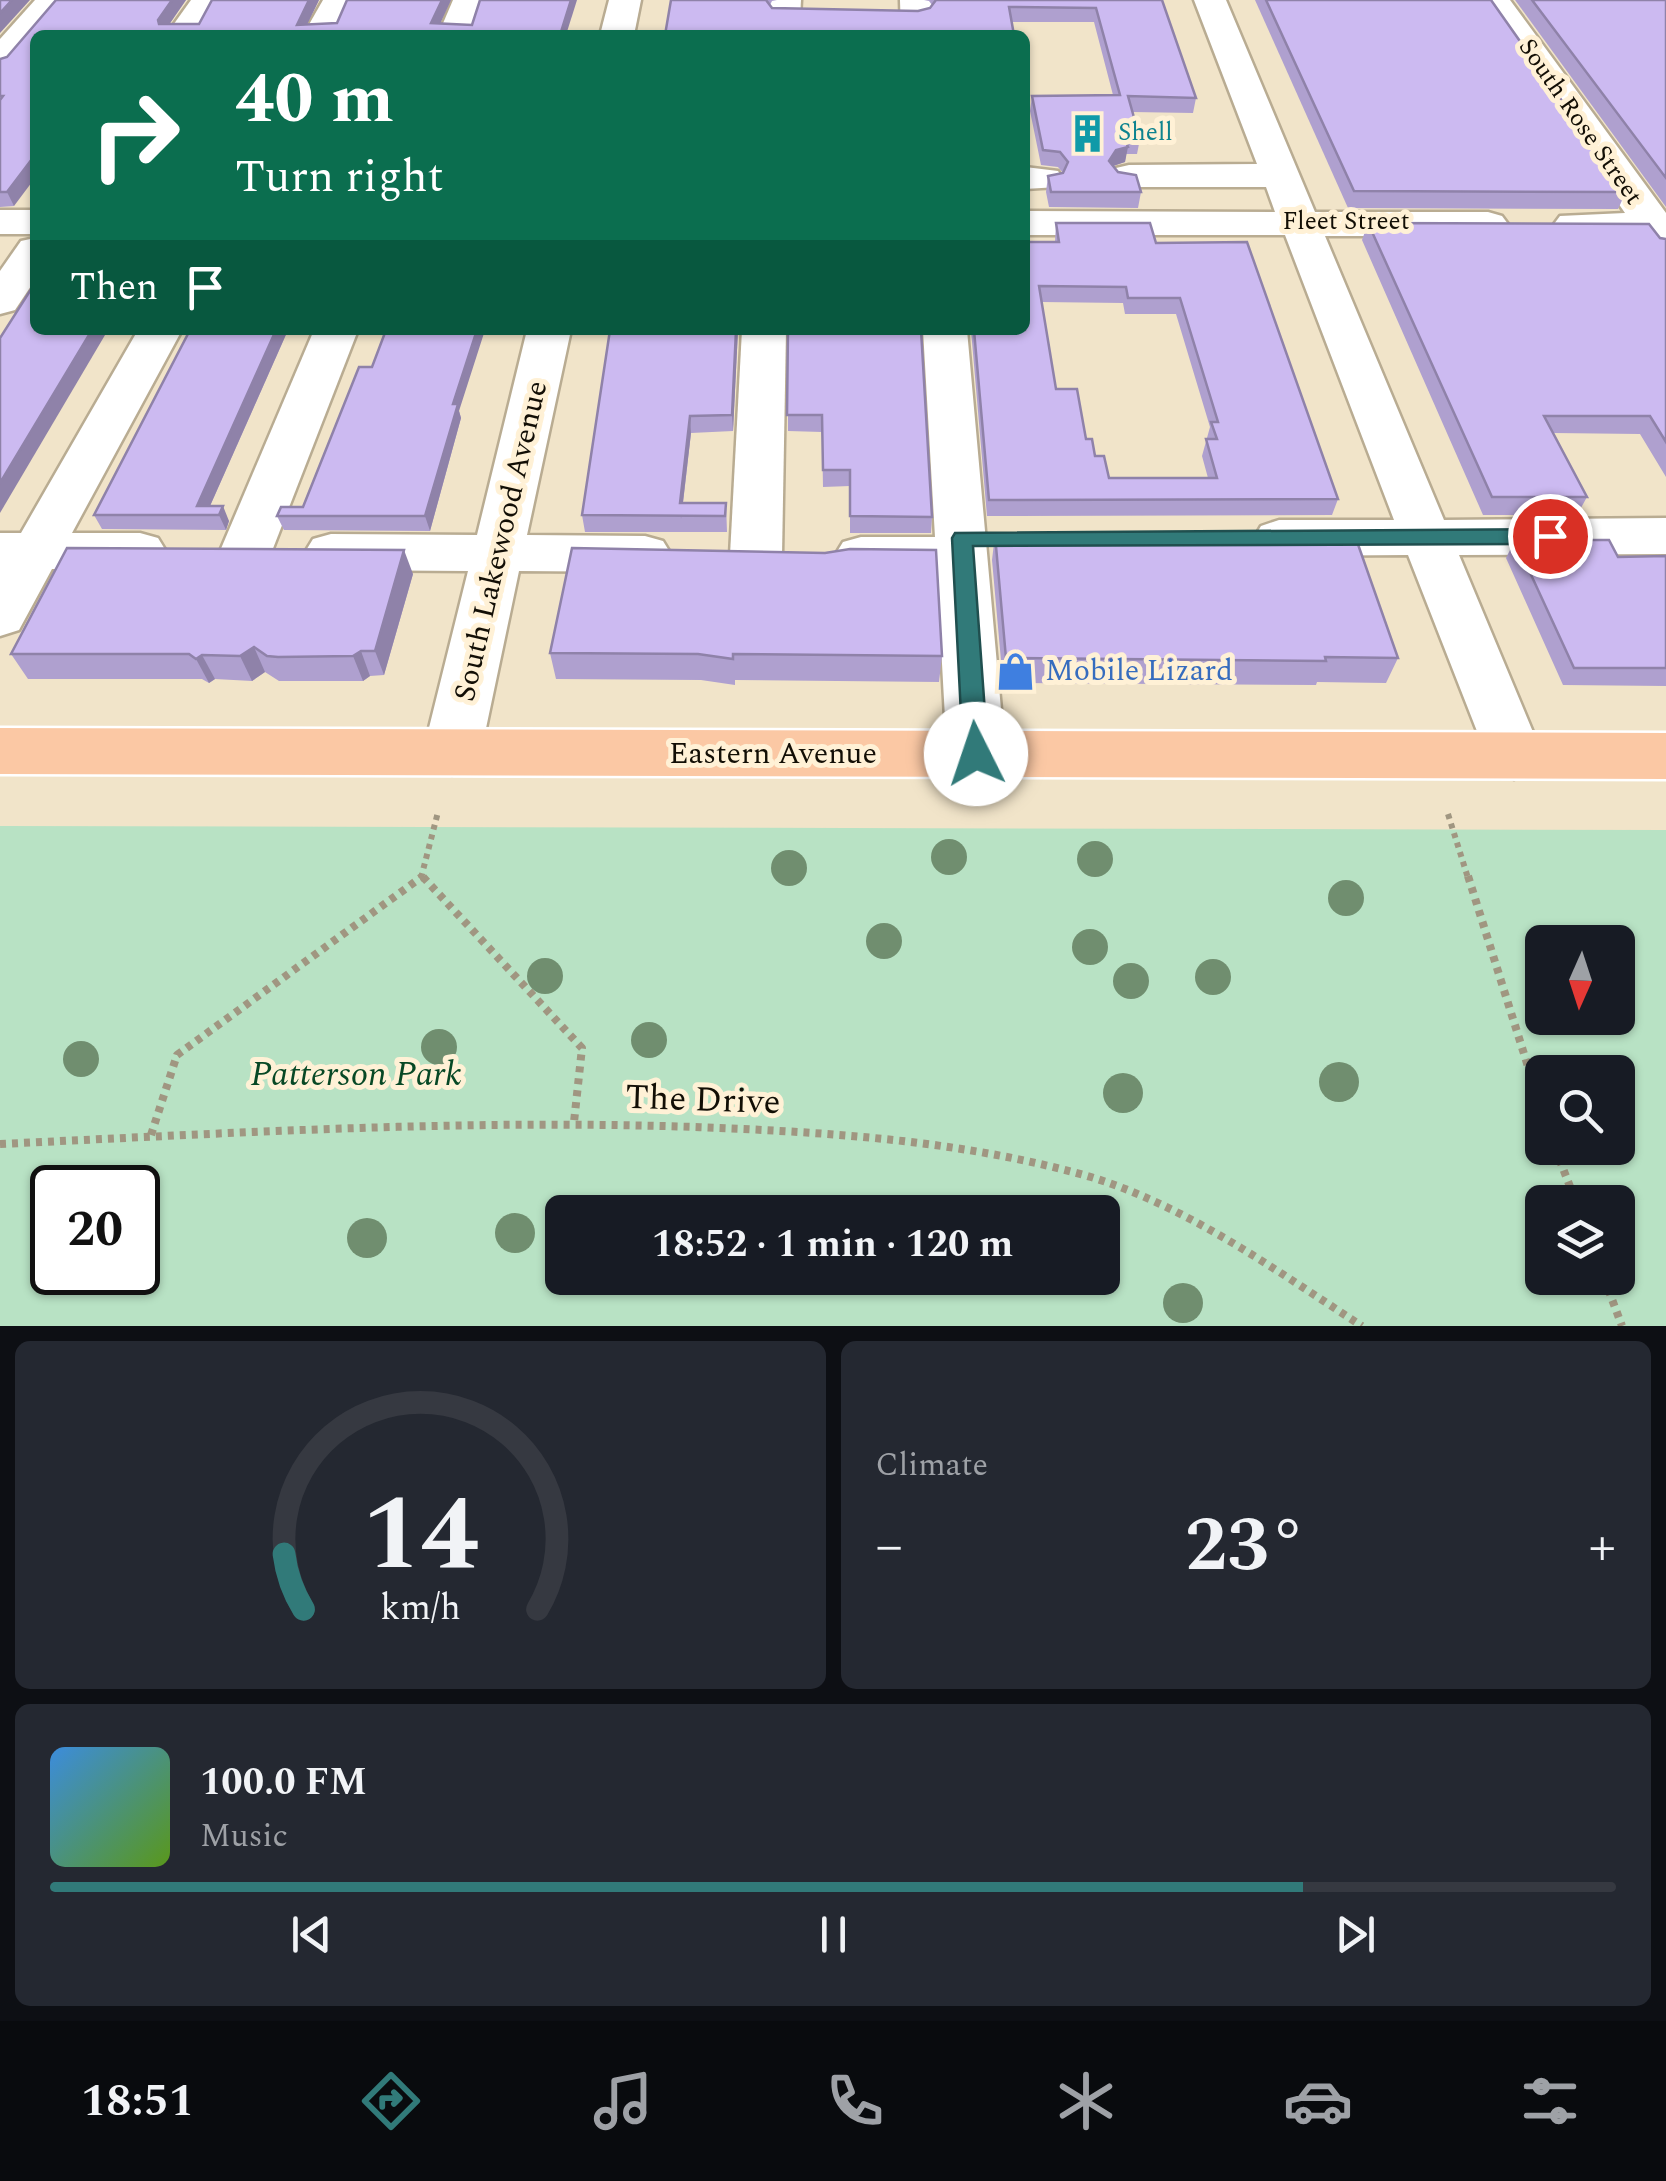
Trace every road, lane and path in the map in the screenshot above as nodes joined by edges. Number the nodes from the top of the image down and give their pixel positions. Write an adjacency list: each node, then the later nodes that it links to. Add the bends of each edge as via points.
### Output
1 (52, 0): 16 (street)
2 (206, 0): 12 (street)
3 (338, 0): 13 (street)
4 (470, 0): 14 (street)
5 (625, 0): 15 (street)
6 (1210, 0): 17 (street)
7 (1494, 0): 25 (street, South Rose Street)
8 (822, 12): 10 (street)
9 (879, 12): 11 (street)
10 (784, 16)
11 (917, 16)
12 (185, 30)
13 (323, 30)
14 (457, 30)
15 (618, 30)
16 (0, 60)
17 (1280, 175): 19 (street); 23 (street)
18 (1129, 176): 19 (street)
19 (1174, 176): 22 (street)
20 (0, 222): 21 (street)
21 (30, 222)
22 (1187, 222): 23 (street, Fleet Street); 24 (street, Fleet Street)
23 (1299, 222): 25 (street, Fleet Street); 34 (street)
24 (1030, 223)
25 (1662, 231)
26 (30, 257): 27 (street)
27 (0, 301)
28 (157, 335): 37 (street)
29 (334, 335): 38 (street)
30 (548, 335): 39 (street, South Lakewood Avenue)
31 (764, 335): 40 (street)
32 (946, 335): 36 (street)
33 (1666, 536): 34 (street)
34 (1426, 537): 35 (street); 45 (street)
35 (1235, 538)
36 (976, 544): 40 (street); 44 (street)
37 (19, 550): 38 (street); 41 (street)
38 (246, 552): 39 (street)
39 (498, 554): 40 (street); 43 (street, South Lakewood Avenue)
40 (755, 555)
41 (0, 616)
42 (0, 751): 43 (main road, Eastern Avenue)
43 (452, 752): 44 (main road, Eastern Avenue)
44 (976, 754): 45 (main road, Eastern Avenue)
45 (1514, 756): 46 (main road, Eastern Avenue)
46 (1666, 756)
47 (438, 812): 49 (path)
48 (1448, 814): 50 (path)
49 (423, 877): 51 (path, via 582,1048); 52 (path, via 177,1055)
50 (1525, 1057)
51 (574, 1123): 52 (path, The Drive); 55 (path, The Drive, via 829,1132 963,1148 1087,1176 1212,1229)
52 (151, 1136): 53 (path, The Drive)
53 (0, 1144)
54 (1610, 1295): 56 (path)
55 (1362, 1326)
56 (1622, 1326)

